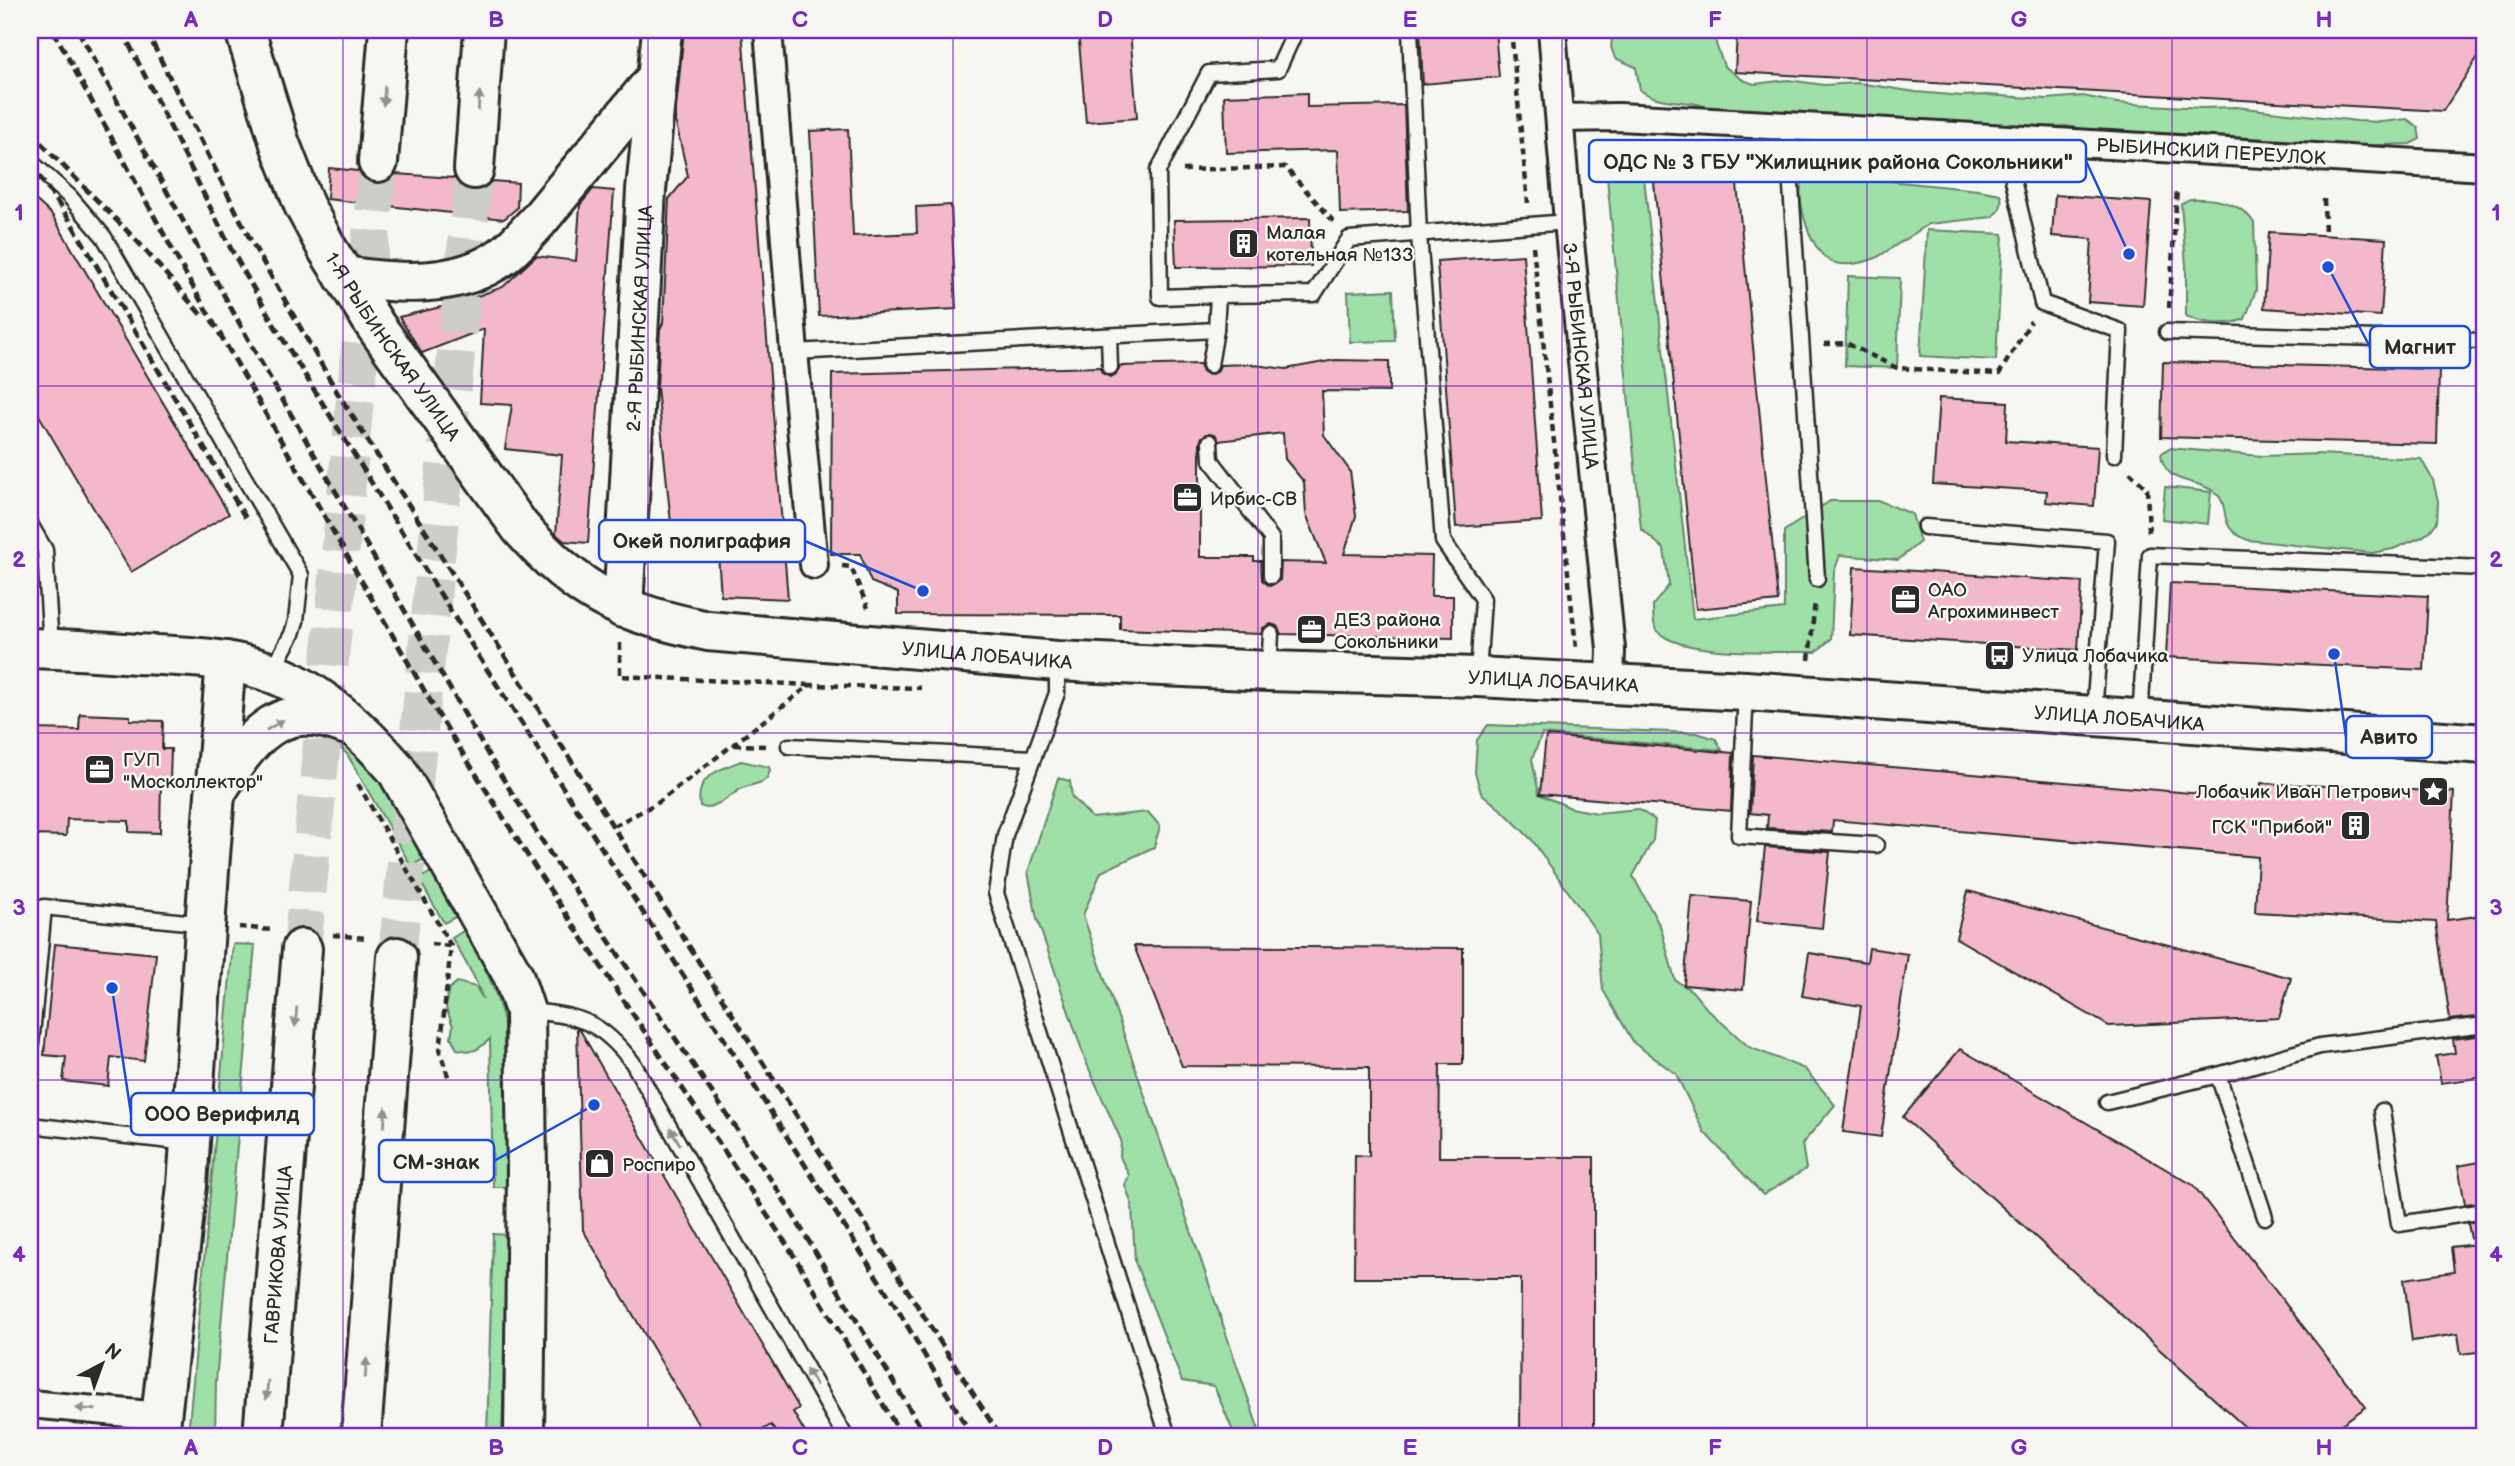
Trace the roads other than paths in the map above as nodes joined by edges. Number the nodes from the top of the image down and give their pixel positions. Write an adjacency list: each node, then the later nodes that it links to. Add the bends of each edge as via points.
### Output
1 (245, 30): 19 (street, 1-Я РЫБИНСКАЯ УЛИЦА, via 304,205)
2 (389, 30): 14 (street, one-way to 14)
3 (484, 30): 16 (street, one-way to 3)
4 (662, 30): 9 (street, 2-Я РЫБИНСКАЯ УЛИЦА)
5 (768, 30): 25 (street)
6 (1296, 30): 20 (lane, via 1278,69 1209,73 1158,171 1160,297)
7 (1410, 30): 18 (lane)
8 (1552, 30): 10 (street, 3-Я РЫБИНСКАЯ УЛИЦА)
9 (657, 77): 19 (street, via 538,221 490,264 439,280 378,281); 36 (street, 2-Я РЫБИНСКАЯ УЛИЦА, via 646,190)
10 (1560, 118): 11 (street, РЫБИНСКИЙ ПЕРЕУЛОК); 17 (street, 3-Я РЫБИНСКАЯ УЛИЦА)
11 (1787, 126): 12 (street, РЫБИНСКИЙ ПЕРЕУЛОК); 35 (lane)
12 (2018, 140): 15 (street, РЫБИНСКИЙ ПЕРЕУЛОК); 29 (lane, via 2013,180 2042,303 2120,331)
13 (30, 161): 40 (lane, via 70,197 104,237 301,575 292,634)
14 (378, 162)
15 (2485, 167)
16 (474, 169)
17 (1568, 222): 18 (lane); 42 (street, 3-Я РЫБИНСКАЯ УЛИЦА, via 1611,649)
18 (1419, 235): 20 (lane, via 1349,239 1314,294); 41 (lane, via 1443,541 1483,599)
19 (344, 276): 36 (street, 1-Я РЫБИНСКАЯ УЛИЦА, via 520,527 568,574)
20 (1218, 295): 21 (lane)
21 (1216, 330): 23 (lane); 26 (lane)
22 (2167, 332): 24 (lane)
23 (1109, 336): 25 (lane); 27 (lane)
24 (2485, 341)
25 (794, 352): 32 (street)
26 (1210, 365)
27 (1110, 367)
28 (1210, 442): 34 (lane, via 1211,460 1271,537)
29 (2114, 456)
30 (30, 524): 37 (lane, via 45,550)
31 (1925, 527): 44 (lane, via 2107,541)
32 (814, 565)
33 (2485, 568): 45 (lane, via 2150,555)
34 (1271, 576)
35 (1817, 579)
36 (623, 608): 39 (street, УЛИЦА ЛОБАЧИКА, via 708,631)
37 (40, 648): 38 (street)
38 (226, 661): 40 (street); 50 (street)
39 (1057, 661): 41 (street, УЛИЦА ЛОБАЧИКА, via 1270,652); 49 (lane, via 1057,693)
40 (271, 672): 46 (street, via 314,695)
41 (1478, 677): 42 (street, УЛИЦА ЛОБАЧИКА)
42 (1610, 683): 43 (street, УЛИЦА ЛОБАЧИКА)
43 (1746, 691): 44 (street, УЛИЦА ЛОБАЧИКА); 51 (lane, via 1739,836)
44 (2094, 718): 45 (street, УЛИЦА ЛОБАЧИКА)
45 (2140, 721): 47 (street, УЛИЦА ЛОБАЧИКА)
46 (356, 729): 50 (street, one-way to 46, via 241,752 286,718 327,716); 55 (street, via 396,769 513,975)
47 (2485, 744)
48 (789, 747): 49 (lane)
49 (1033, 758): 71 (lane, via 1005,835 996,893)
50 (215, 793): 52 (street)
51 (1876, 845)
52 (223, 920): 57 (lane, via 44,907); 62 (street)
53 (304, 938): 67 (street, ГАВРИКОВА УЛИЦА, one-way to 67)
54 (398, 946): 68 (street, one-way to 54)
55 (525, 1011): 69 (street); 70 (lane, one-way to 55, via 634,1063 592,1023)
56 (2485, 1025): 58 (lane, via 2320,1046)
57 (30, 1056)
58 (2218, 1075): 59 (lane); 64 (lane)
59 (2107, 1102)
60 (2382, 1111): 63 (lane, via 2399,1224)
61 (30, 1125): 62 (lane)
62 (190, 1143): 66 (street)
63 (2485, 1211)
64 (2265, 1217)
65 (30, 1404): 66 (street, one-way to 65)
66 (160, 1426)
67 (263, 1436)
68 (361, 1436)
69 (524, 1436)
70 (845, 1436)
71 (1168, 1436)

